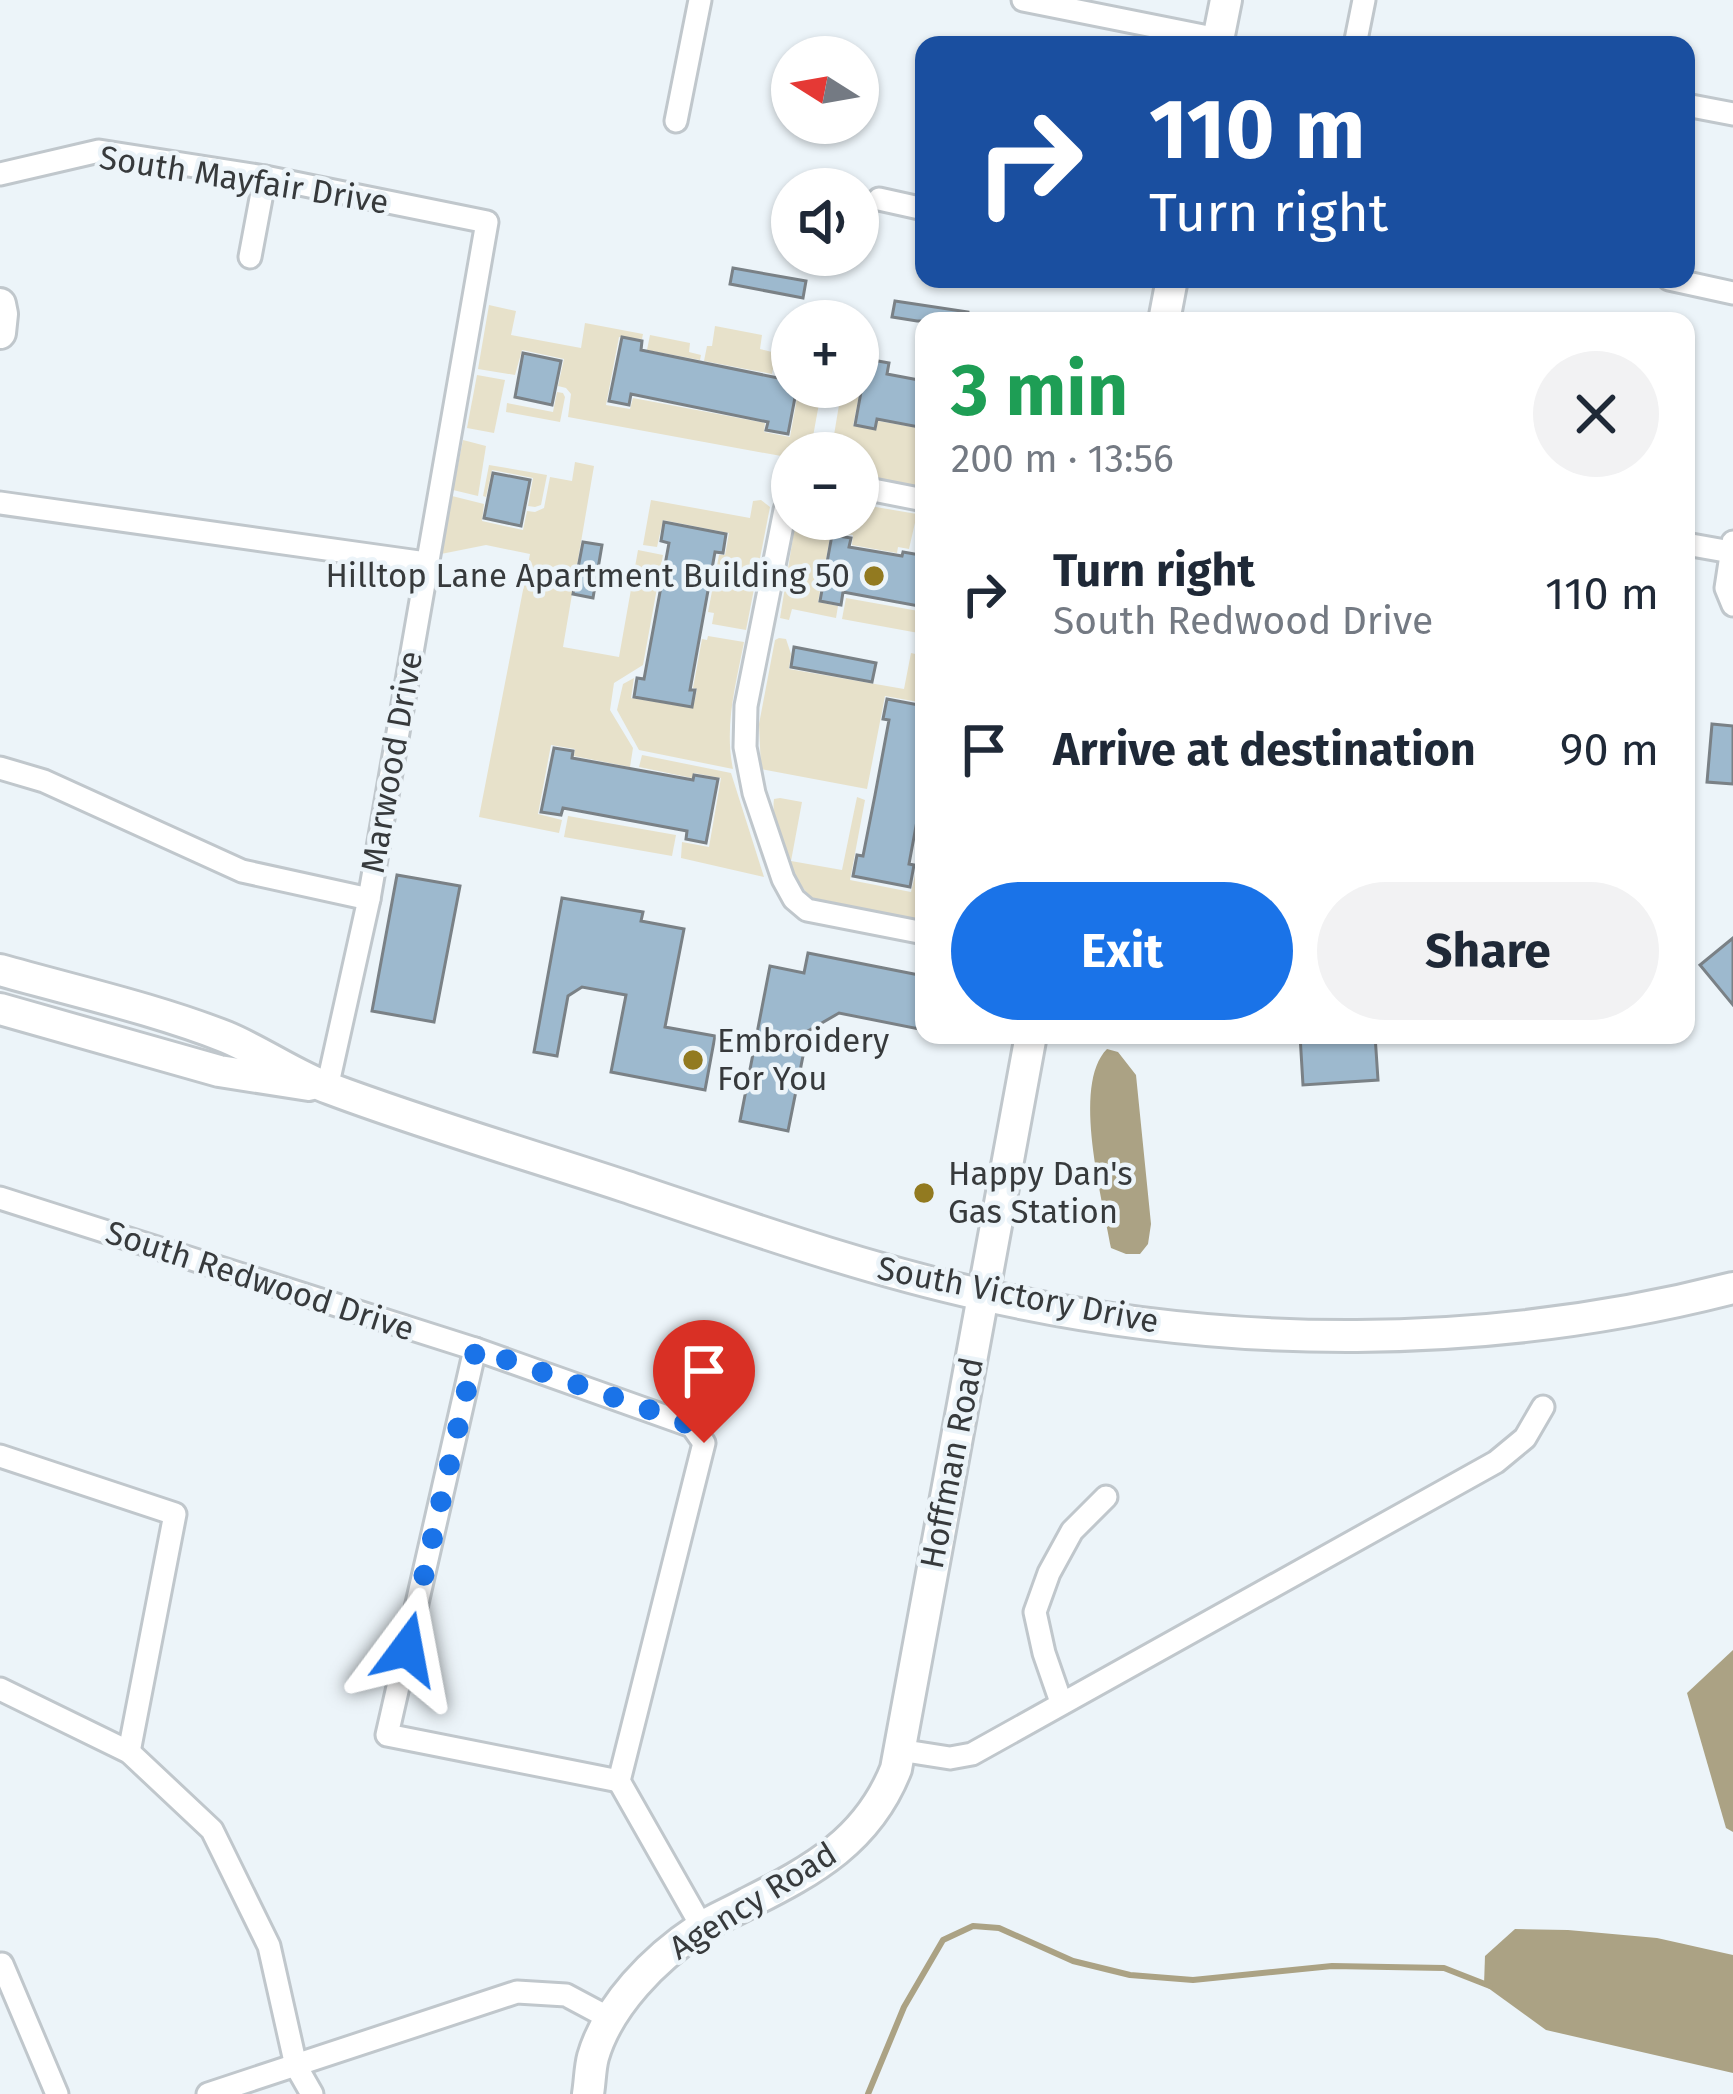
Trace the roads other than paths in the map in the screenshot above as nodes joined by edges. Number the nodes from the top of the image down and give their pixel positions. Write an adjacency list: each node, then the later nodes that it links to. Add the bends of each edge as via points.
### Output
1 (700, 0): 10 (street)
2 (1023, 0): 5 (street)
3 (1226, 0): 6 (main road)
4 (1364, 0): 7 (street)
5 (1190, 36)
6 (1219, 36)
7 (1362, 36)
8 (1695, 107): 9 (street)
9 (1733, 115)
10 (676, 121)
11 (0, 174): 12 (street, South Mayfair Drive, via 99,151)
12 (265, 177): 15 (street, South Mayfair Drive); 16 (street)
13 (879, 199): 14 (street)
14 (915, 207)
15 (488, 222): 27 (street, Marwood Drive)
16 (250, 257)
17 (1695, 285): 18 (street)
18 (1733, 293)
19 (0, 304): 20 (main road)
20 (0, 333)
21 (879, 491): 22 (street)
22 (915, 498)
23 (0, 502): 27 (street)
24 (779, 540): 31 (street, via 745,747 783,879 807,910)
25 (1695, 545): 26 (street)
26 (1732, 547): 28 (street, via 1726,587)
27 (426, 562): 30 (street, Marwood Drive)
28 (1733, 605)
29 (0, 769): 30 (street, via 44,781 242,871)
30 (369, 899): 35 (street, Marwood Drive)
31 (915, 931)
32 (0, 970): 35 (main road, South Victory Drive, via 224,1036)
33 (0, 1009): 35 (main road, South Victory Drive, via 219,1071)
34 (1029, 1044): 38 (main road, Hoffman Road)
35 (326, 1088): 38 (main road, South Victory Drive, via 861,1263)
36 (0, 1198): 39 (street, South Redwood Drive)
37 (1733, 1288): 38 (main road, South Victory Drive, via 1567,1321 1374,1336 1200,1329)
38 (984, 1295): 45 (main road, Hoffman Road)
39 (476, 1349): 47 (street, South Redwood Drive, via 673,1418 704,1443); 47 (street, via 387,1735)
40 (1543, 1407): 44 (street, via 1525,1438 1496,1462)
41 (0, 1456): 46 (street, via 175,1514)
42 (1106, 1497): 44 (street, via 1072,1532 1035,1612)
43 (0, 1688): 46 (street)
44 (1061, 1702): 45 (street, via 972,1754)
45 (898, 1750): 48 (main road, Agency Road, via 888,1789 854,1837 827,1860)
46 (129, 1752): 51 (street, via 212,1830 269,1946)
47 (619, 1781): 48 (street)
48 (702, 1927): 50 (main road, Agency Road, via 664,1955)
49 (2, 1964): 52 (street)
50 (611, 2019): 51 (street, via 566,1995 517,1992); 55 (main road, Agency Road, via 593,2056)
51 (296, 2066): 53 (street); 54 (street)
52 (57, 2094)
53 (208, 2094)
54 (312, 2094)
55 (588, 2094)

